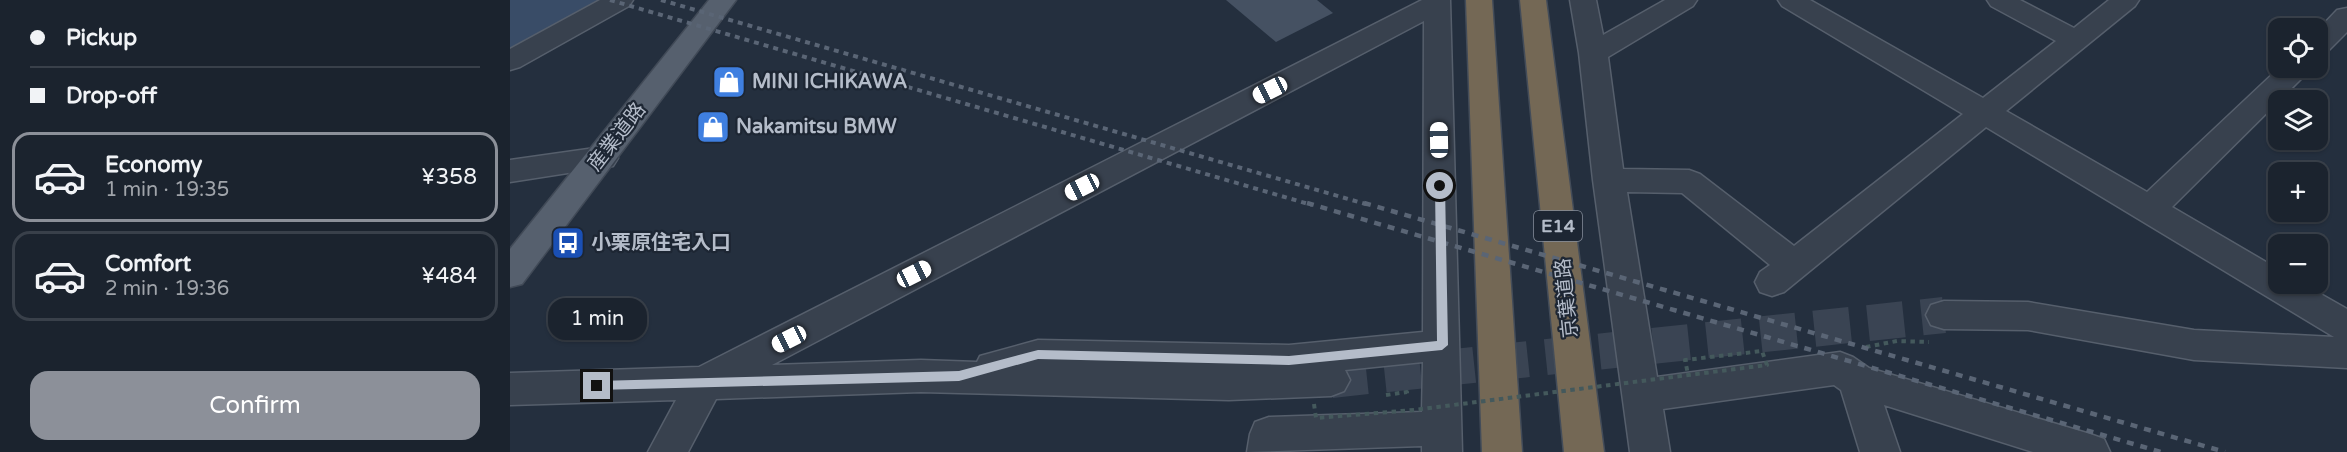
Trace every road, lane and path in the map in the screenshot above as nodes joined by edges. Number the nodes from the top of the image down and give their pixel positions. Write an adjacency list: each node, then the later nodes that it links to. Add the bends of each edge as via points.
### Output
1 (620, 0): 15 (street)
2 (723, 0): 18 (main road, 産業道路)
3 (1479, 0): 37 (highway)
4 (1533, 0): 38 (highway, 京葉道路 / E14)
5 (1583, 0): 14 (street)
6 (1684, 0): 14 (street)
7 (1791, 0): 17 (street)
8 (2000, 0): 13 (street)
9 (2126, 0): 13 (street)
10 (1437, 2): 25 (street); 30 (street)
11 (2347, 16): 12 (street)
12 (2328, 35)
13 (2076, 40): 17 (street)
14 (1593, 53): 20 (street)
15 (510, 61)
16 (2285, 78): 21 (street)
17 (1983, 113): 20 (street, via 1783,273 1689,182); 21 (street)
18 (602, 158): 19 (street); 22 (main road, 産業道路)
19 (510, 171)
20 (1609, 180): 33 (street)
21 (2150, 209): 23 (street)
22 (510, 274)
23 (2347, 327)
24 (1937, 328): 26 (street, via 2028,316 2194,345); 27 (path, via 1897,340)
25 (1442, 345): 29 (street, via 1289,360 1038,355); 34 (street)
26 (2347, 353)
27 (1860, 364): 33 (street); 40 (street); 41 (street)
28 (1688, 374): 32 (path, bridge, via 1685,360 1762,351 1767,365 1414,410 1316,418)
29 (959, 376): 30 (street); 32 (street, via 1229,384)
30 (705, 382): 31 (street); 35 (street)
31 (510, 388)
32 (1323, 392)
33 (1641, 396): 39 (street)
34 (1442, 440): 36 (street, via 1269,434)
35 (668, 452)
36 (1267, 452)
37 (1502, 452)
38 (1584, 452)
39 (1650, 452)
40 (1880, 452)
41 (2090, 452)

